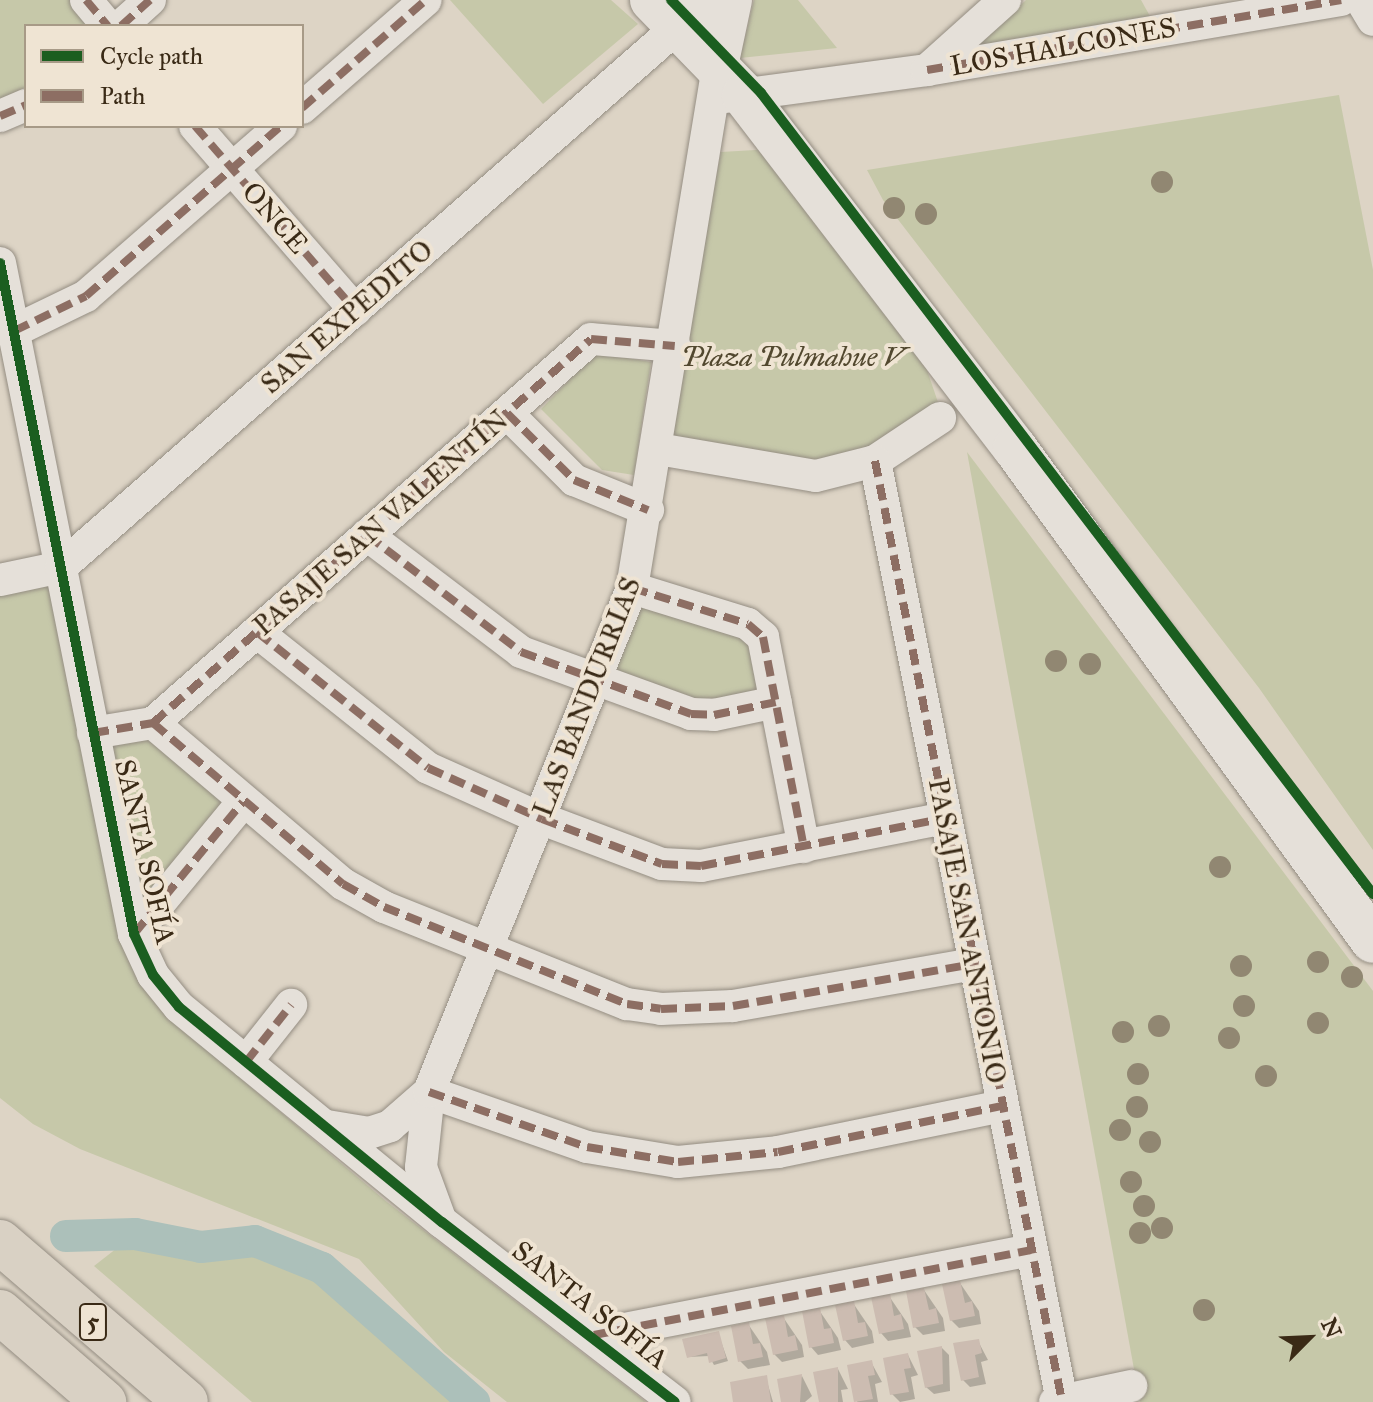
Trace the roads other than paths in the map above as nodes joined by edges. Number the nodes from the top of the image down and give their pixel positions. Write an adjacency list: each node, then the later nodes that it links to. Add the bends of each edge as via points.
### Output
1 (86, 0): 10 (street)
2 (150, 0): 11 (street)
3 (426, 0): 15 (street)
4 (732, 0): 13 (street, LAS BANDURRIAS)
5 (1005, 0): 12 (street)
6 (1341, 0): 12 (street, LOS HALCONES)
7 (1361, 0): 9 (street)
8 (681, 8): 13 (main road); 21 (street, SAN EXPEDITO)
9 (1373, 20)
10 (106, 24)
11 (123, 24)
12 (927, 70): 13 (street, LOS HALCONES)
13 (725, 86): 23 (street, LAS BANDURRIAS); 43 (main road, via 1015,448)
14 (24, 106): 16 (street)
15 (304, 106)
16 (0, 116)
17 (197, 128): 19 (street, ONCE)
18 (279, 128): 19 (street)
19 (232, 169): 21 (street, ONCE); 22 (street, via 86,296)
20 (0, 263): 22 (street, SANTA SOFÍA)
21 (355, 310): 30 (street, SAN EXPEDITO)
22 (14, 331): 30 (street, SANTA SOFÍA)
23 (675, 346): 24 (street, PASAJE SAN VALENTÍN, via 591,339); 26 (street, LAS BANDURRIAS)
24 (507, 413): 28 (street, via 574,480); 29 (street, PASAJE SAN VALENTÍN)
25 (940, 418): 27 (street)
26 (658, 449): 27 (street, via 816,476); 28 (street, LAS BANDURRIAS)
27 (875, 461): 39 (street, PASAJE SAN ANTONIO)
28 (648, 510): 32 (street, LAS BANDURRIAS)
29 (367, 535): 33 (street, PASAJE SAN VALENTÍN); 34 (street, via 505,642)
30 (61, 567): 31 (street, SAN EXPEDITO); 37 (street, SANTA SOFÍA)
31 (0, 580)
32 (632, 588): 34 (street, LAS BANDURRIAS); 35 (street, via 757,629)
33 (257, 632): 36 (street, PASAJE SAN VALENTÍN); 40 (street, via 428,768)
34 (598, 682): 35 (street, via 703,716); 40 (street, LAS BANDURRIAS)
35 (776, 702): 41 (street)
36 (153, 723): 37 (street); 38 (street)
37 (93, 733): 42 (street, SANTA SOFÍA)
38 (243, 802): 42 (street); 44 (street, via 343,884)
39 (945, 818): 41 (street); 45 (street, PASAJE SAN ANTONIO)
40 (542, 819): 41 (street, via 680,867); 44 (street, LAS BANDURRIAS)
41 (804, 847)
42 (134, 934): 47 (street, SANTA SOFÍA, via 165,993)
43 (1373, 941)
44 (488, 951): 45 (street, via 597,994 661,1009 733,1006); 48 (street, LAS BANDURRIAS)
45 (974, 964): 49 (street, PASAJE SAN ANTONIO)
46 (291, 1005): 47 (street)
47 (246, 1062): 50 (street, SANTA SOFÍA)
48 (429, 1092): 49 (street, via 587,1147 678,1162 778,1152); 50 (street, LAS BANDURRIAS, via 407,1117 369,1133); 51 (street, LAS BANDURRIAS, via 421,1167)
49 (1002, 1106): 53 (street, PASAJE SAN ANTONIO)
50 (322, 1125): 51 (street, SANTA SOFÍA)
51 (442, 1222): 55 (street, SANTA SOFÍA)
52 (0, 1242): 59 (highway, 5)
53 (1031, 1250): 55 (street); 57 (street, PASAJE SAN ANTONIO)
54 (0, 1312): 58 (highway, 5)
55 (594, 1335): 60 (street, SANTA SOFÍA)
56 (1131, 1386): 57 (street)
57 (1058, 1401)
58 (104, 1402)
59 (186, 1402)
60 (675, 1402)

